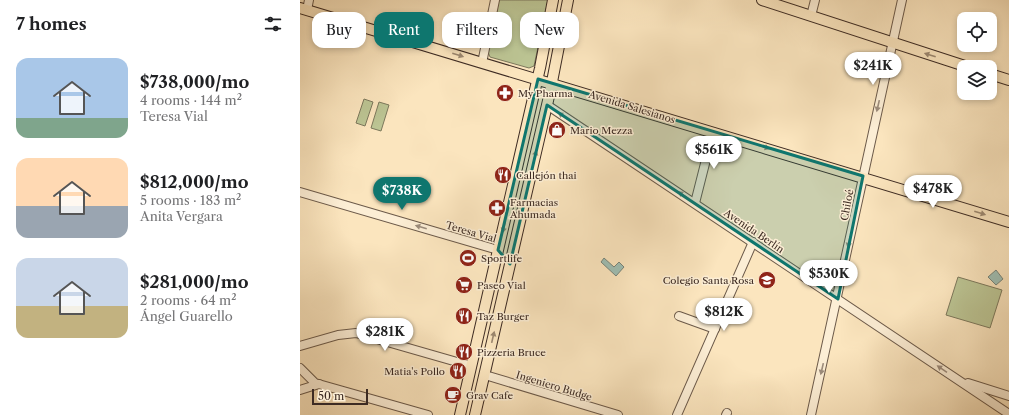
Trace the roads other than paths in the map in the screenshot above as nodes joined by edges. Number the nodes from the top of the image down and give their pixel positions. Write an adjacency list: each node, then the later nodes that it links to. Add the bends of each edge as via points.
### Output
1 (495, 0): 10 (street)
2 (553, 0): 13 (main road)
3 (568, 0): 15 (main road)
4 (762, 0): 8 (main road)
5 (815, 0): 8 (street)
6 (902, 0): 9 (street, Chiloé)
7 (305, 6): 10 (main road, Avenida Salesianos, one-way to 10)
8 (811, 16): 9 (main road)
9 (893, 43): 11 (main road, one-way to 9); 18 (street, Chiloé, one-way to 18)
10 (482, 62): 13 (main road, Avenida Salesianos)
11 (957, 63)
12 (997, 76): 14 (main road)
13 (538, 79): 15 (main road, Avenida Salesianos); 23 (main road, one-way to 23)
14 (1009, 80)
15 (552, 83): 16 (main road); 17 (main road, Avenida Salesianos)
16 (547, 105): 20 (street, Avenida Berlín, one-way to 16); 24 (main road, one-way to 16)
17 (713, 132): 18 (main road, Avenida Salesianos, one-way to 18); 20 (street)
18 (863, 176): 21 (main road, Avenida Salesianos, one-way to 21); 25 (street, Chiloé, one-way to 25)
19 (300, 192): 23 (street, Teresa Vial, one-way to 19)
20 (695, 203): 22 (street, Avenida Berlín)
21 (1009, 222)
22 (753, 242): 25 (street, Avenida Berlín); 27 (street)
23 (498, 250): 24 (main road, via 506,256); 29 (main road)
24 (510, 264): 31 (main road, one-way to 24)
25 (838, 299): 32 (street, Avenida Berlín, one-way to 25); 42 (street, Chiloé, one-way to 42)
26 (679, 316): 27 (street)
27 (715, 329): 41 (street)
28 (300, 346): 29 (street, via 338,335 356,333)
29 (471, 366): 38 (main road)
30 (300, 368): 33 (street, via 312,381)
31 (485, 376): 39 (main road); 40 (street, Ingeniero Budge)
32 (958, 380): 35 (street); 36 (street, Avenida Berlín)
33 (320, 384): 34 (street); 37 (street)
34 (300, 390)
35 (1009, 396)
36 (1009, 414)
37 (428, 415)
38 (460, 415)
39 (475, 415)
40 (618, 415)
41 (677, 415)
42 (811, 415)

